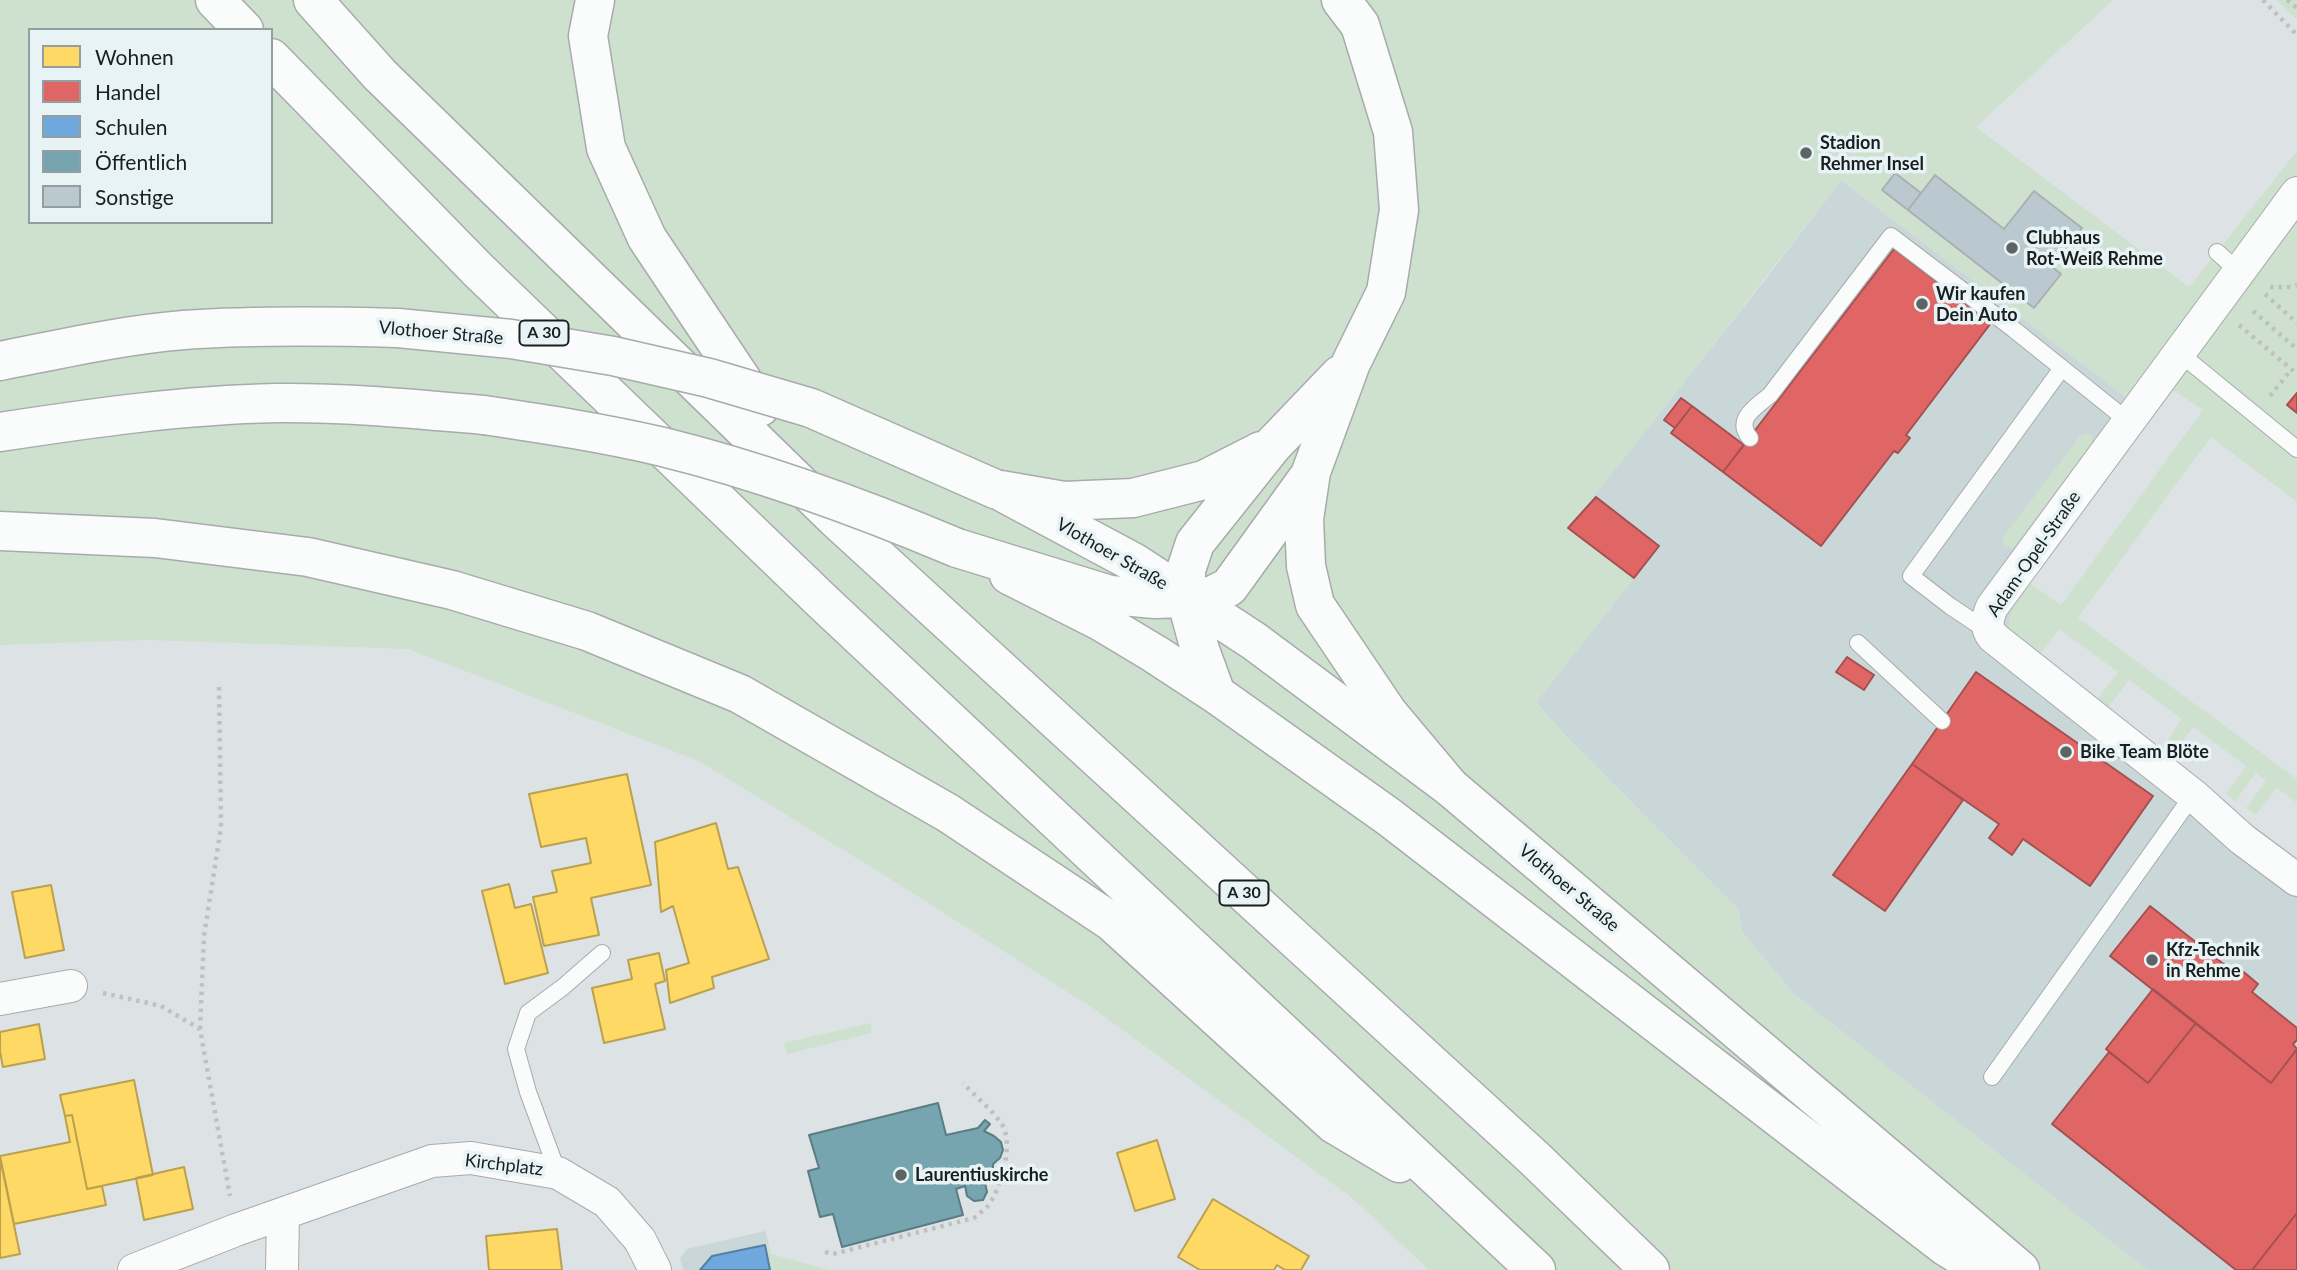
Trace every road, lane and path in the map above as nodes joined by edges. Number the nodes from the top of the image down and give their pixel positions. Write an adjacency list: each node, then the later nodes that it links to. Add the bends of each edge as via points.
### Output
1 (215, 0): 8 (main road)
2 (313, 0): 31 (main road, A 30, via 380,75)
3 (595, 0): 31 (main road, via 588,36 606,148 647,238)
4 (1341, 0): 19 (main road, via 1360,24 1394,132 1399,210 1386,292)
5 (2263, 0): 9 (path)
6 (2287, 0): 7 (path)
7 (2297, 8)
8 (242, 28)
9 (2297, 35)
10 (273, 60): 50 (main road, A 30, via 478,270 823,602)
11 (2297, 193): 12 (street, Adam-Opel-Straße)
12 (2237, 270): 13 (street, Adam-Opel-Straße); 15 (path)
13 (2214, 304): 17 (street, Adam-Opel-Straße); 21 (path)
14 (2263, 321): 16 (path)
15 (2297, 323)
16 (2297, 349)
17 (2178, 352): 23 (lane); 24 (street, Adam-Opel-Straße)
18 (0, 361): 30 (main road, Vlothoer Straße, bridge, via 181,330 277,325 398,328 536,343 709,378 811,408)
19 (1351, 363): 27 (main road); 29 (main road)
20 (2062, 368): 24 (lane); 26 (lane, via 1891,236 1770,395 1746,415 1743,425); 35 (lane, via 1911,576)
21 (2291, 370): 22 (path); 23 (path)
22 (2297, 374)
23 (2255, 414): 28 (lane)
24 (2128, 421): 35 (street, Adam-Opel-Straße, via 1992,607)
25 (0, 432): 33 (main road, bridge, via 104,416 279,403 484,415 664,447 861,508)
26 (1750, 438)
27 (1273, 445): 30 (main road, via 1204,480 1133,498 1064,501); 34 (main road, via 1195,543 1186,570)
28 (2297, 449)
29 (1311, 472): 34 (main road, via 1229,587 1212,596); 40 (main road, via 1304,519 1306,566 1315,605 1388,713)
30 (996, 489): 34 (main road, Vlothoer Straße, via 1133,562)
31 (835, 519): 58 (main road, A 30, via 1534,1158)
32 (0, 531): 50 (main road, via 155,538 308,557 452,590 587,631 740,694 948,813 1112,922 1334,1124)
33 (957, 548): 34 (main road, via 1110,595); 38 (main road, via 1100,621)
34 (1186, 598): 38 (main road); 40 (main road, Vlothoer Straße, via 1254,641)
35 (1989, 632): 41 (street, Adam-Opel-Straße)
36 (1858, 643): 39 (lane)
37 (219, 682): 46 (path, via 221,827 204,936)
38 (1216, 694): 59 (main road, via 1389,817 1934,1238)
39 (1942, 721)
40 (1450, 787): 60 (main road, Vlothoer Straße)
41 (2193, 795): 42 (street, Adam-Opel-Straße, via 2237,848); 47 (lane)
42 (2289, 878)
43 (602, 953): 49 (lane, via 528,1013 516,1049)
44 (71, 986): 45 (street); 46 (path, via 161,1006)
45 (0, 999)
46 (200, 1029): 52 (path)
47 (1992, 1077)
48 (963, 1083): 53 (path, via 1003,1125 1008,1140 999,1184 988,1206 974,1218 833,1254)
49 (558, 1172): 51 (street, Kirchplatz, via 471,1158 432,1161); 54 (street, Kirchplatz, via 607,1202 640,1240)
50 (1464, 1202): 57 (main road, A 30)
51 (283, 1214): 52 (street, Kirchplatz); 56 (street)
52 (236, 1230): 55 (street, Kirchplatz)
53 (825, 1252)
54 (654, 1267)
55 (134, 1270)
56 (282, 1270)
57 (1536, 1270)
58 (1650, 1270)
59 (1984, 1270)
60 (2020, 1270)

